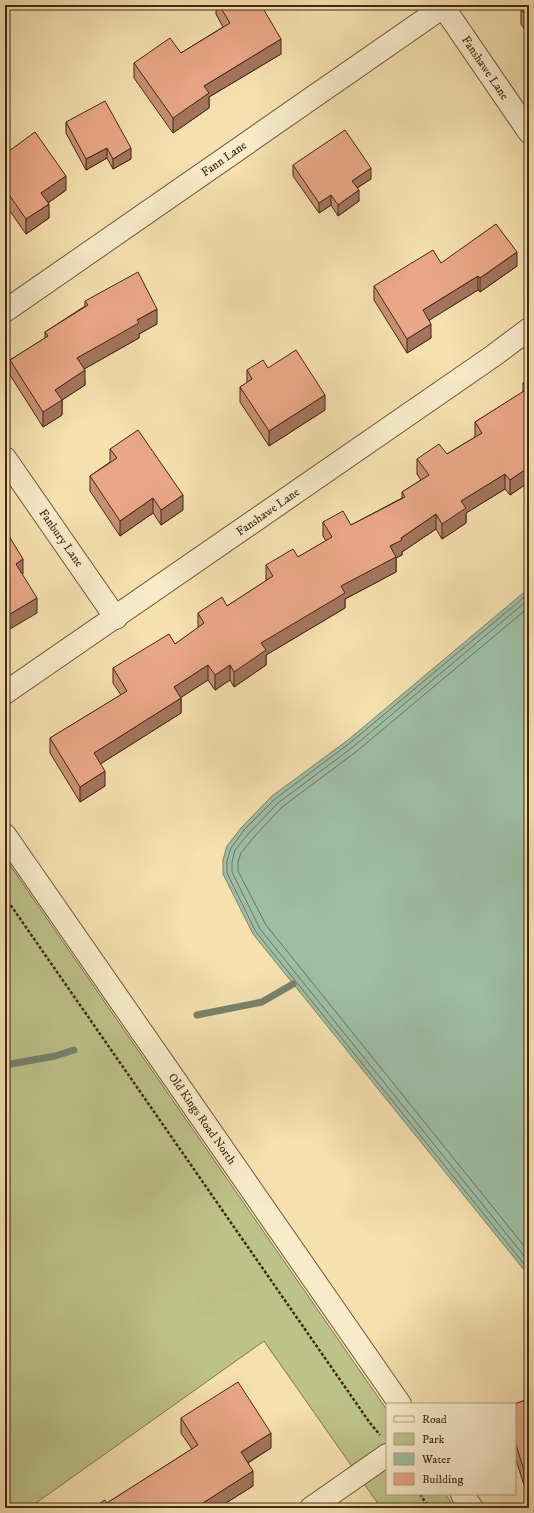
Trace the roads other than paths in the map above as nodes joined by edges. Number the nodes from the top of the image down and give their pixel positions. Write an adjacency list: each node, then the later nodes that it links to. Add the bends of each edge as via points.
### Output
1 (443, 6): 2 (street, Fanshawe Lane); 3 (street, Fann Lane)
2 (529, 132)
3 (5, 310)
4 (529, 328): 6 (street, Fanshawe Lane, via 493,356)
5 (5, 458): 6 (street, Fanbury Lane)
6 (116, 618): 7 (street, Fanshawe Lane)
7 (5, 693)
8 (5, 835): 9 (street, Old Kings Road North)
9 (399, 1403)
10 (386, 1456): 12 (street)
11 (463, 1495): 13 (street)
12 (311, 1508)
13 (472, 1508)

